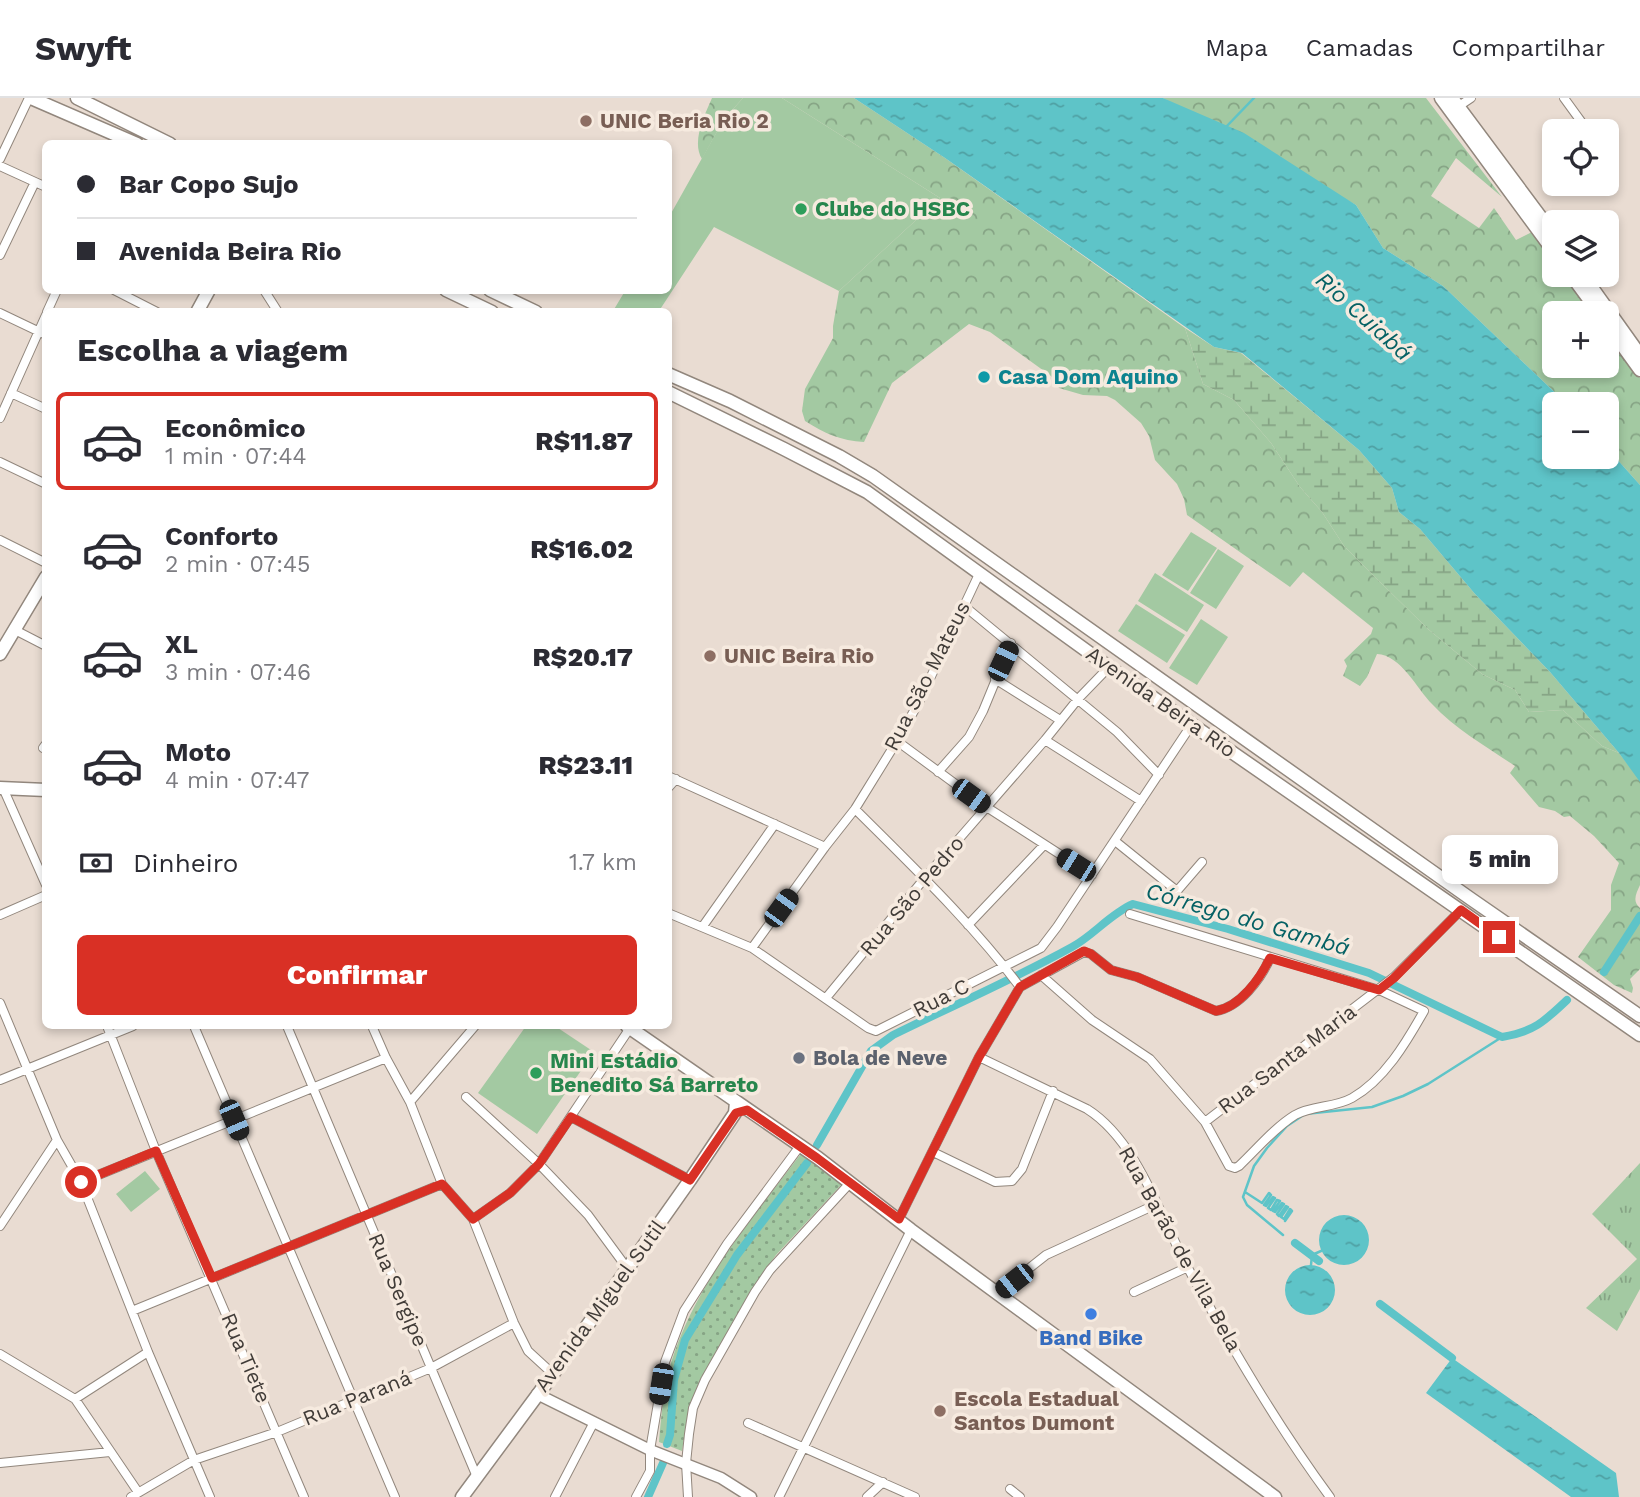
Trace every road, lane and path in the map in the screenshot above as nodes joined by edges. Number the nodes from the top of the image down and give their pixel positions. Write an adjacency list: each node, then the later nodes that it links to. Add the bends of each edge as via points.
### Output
1 (30, 98): 9 (main road); 10 (street)
2 (76, 98): 8 (main road)
3 (1441, 98): 6 (main road)
4 (1471, 98): 6 (street)
5 (1564, 98): 7 (street)
6 (1453, 105): 14 (main road); 15 (main road)
7 (1579, 119)
8 (150, 139)
9 (128, 140)
10 (0, 159)
11 (0, 166): 12 (street)
12 (34, 182): 13 (street); 16 (street)
13 (42, 185)
14 (1542, 220)
15 (1542, 235)
16 (0, 255)
17 (1592, 287): 27 (main road)
18 (122, 294): 21 (street)
19 (454, 294): 22 (main road)
20 (498, 294): 23 (main road)
21 (150, 308)
22 (484, 308)
23 (528, 308)
24 (0, 313): 25 (street)
25 (42, 333): 30 (street)
26 (1619, 341): 28 (main road)
27 (1640, 355)
28 (1640, 370)
29 (672, 376): 32 (main road, Avenida Beira Rio)
30 (11, 393): 33 (street); 36 (street)
31 (672, 394): 35 (main road, Avenida Beira Rio)
32 (730, 401): 34 (main road, Avenida Beira Rio); 35 (main road, via 728,412)
33 (42, 407)
34 (750, 411): 37 (main road, via 736,418); 44 (main road, Avenida Beira Rio, via 873,476)
35 (717, 416): 37 (main road, Avenida Beira Rio)
36 (0, 418)
37 (736, 426): 42 (main road, Avenida Beira Rio, via 867,492)
38 (0, 462): 39 (street)
39 (42, 482)
40 (0, 540): 41 (street)
41 (42, 561)
42 (979, 574): 44 (main road, via 993,571); 45 (street, Rua São Mateus); 51 (main road, Avenida Beira Rio)
43 (42, 584): 46 (main road)
44 (1031, 589): 50 (main road, Avenida Beira Rio)
45 (962, 604): 47 (street); 57 (street, Rua São Mateus)
46 (13, 629): 48 (street); 49 (main road)
47 (1011, 643): 52 (street); 53 (street)
48 (42, 644)
49 (0, 654)
50 (1132, 658): 51 (main road, via 1130,665); 89 (main road, Avenida Beira Rio)
51 (1112, 669): 53 (street, Rua São Pedro); 55 (main road, Avenida Beira Rio)
52 (995, 679): 54 (street); 58 (street, via 969,737)
53 (1077, 699): 54 (street, Rua São Pedro); 59 (street)
54 (1060, 720): 56 (street, Rua São Pedro)
55 (1192, 724): 59 (street, Rua C); 75 (main road, Avenida Beira Rio)
56 (1045, 740): 63 (street); 64 (street, Rua São Pedro)
57 (897, 741): 58 (street); 65 (street, Rua São Mateus)
58 (938, 772): 64 (street)
59 (1159, 775): 63 (street, Rua C)
60 (672, 777): 66 (street)
61 (1, 788): 62 (main road); 72 (street)
62 (42, 790)
63 (1141, 801): 67 (street, Rua C)
64 (988, 808): 68 (street); 73 (street, Rua São Pedro)
65 (855, 809): 69 (street, Rua São Mateus); 73 (street)
66 (775, 824): 69 (street); 80 (street)
67 (1115, 841): 70 (street, via 1177,891); 71 (street, Rua C)
68 (1044, 845): 71 (street); 79 (street)
69 (825, 847): 81 (street, Rua São Mateus)
70 (1202, 862)
71 (1092, 875): 83 (street, Rua C, via 1041,948)
72 (42, 876)
73 (924, 878): 79 (street); 87 (street, Rua São Pedro)
74 (42, 897): 78 (street)
75 (1461, 910): 86 (street, Rua Santa Maria); 99 (main road, Avenida Beira Rio)
76 (672, 914): 80 (street)
77 (1130, 914): 82 (street)
78 (0, 915)
79 (968, 925): 83 (street)
80 (703, 926): 81 (street)
81 (752, 948): 87 (street)
82 (1270, 958): 84 (street, via 1240,999 1216,1011 1111,970 1084,951); 86 (street)
83 (1007, 969): 85 (street); 87 (street, Rua C, via 876,1031)
84 (1041, 975): 85 (street); 111 (street, via 1091,1020 1150,1059)
85 (1019, 986): 100 (street)
86 (1379, 990): 111 (street, Rua Santa Maria); 111 (street, via 1424,1012 1381,1076 1352,1098 1293,1116 1235,1168 1229,1166)
87 (826, 998)
88 (0, 1003): 102 (street)
89 (1640, 1016)
90 (108, 1029): 98 (street, Rua Tiete)
91 (126, 1029): 98 (street)
92 (195, 1029): 110 (street)
93 (288, 1029): 104 (street, Rua Sergipe)
94 (373, 1029): 101 (street)
95 (469, 1029): 107 (street)
96 (628, 1029): 109 (street)
97 (632, 1029): 108 (main road)
98 (111, 1035): 102 (street); 114 (street, Rua Tiete)
99 (1640, 1035)
100 (979, 1057): 105 (street, Rua Barão de Vila Bela); 115 (street)
101 (386, 1058): 104 (street); 107 (street)
102 (27, 1069): 103 (street); 112 (street)
103 (0, 1080)
104 (313, 1088): 110 (street); 122 (street, Rua Sergipe)
105 (1053, 1091): 115 (street, via 1022,1168 1012,1181 995,1182); 121 (street, Rua Barão de Vila Bela, via 1112,1128)
106 (466, 1097): 116 (street)
107 (410, 1102): 120 (street)
108 (741, 1105): 113 (main road); 117 (main road, Avenida Miguel Sutil)
109 (571, 1117): 116 (street); 117 (street)
110 (234, 1120): 114 (street); 127 (street)
111 (1205, 1122)
112 (57, 1140): 118 (street); 125 (street)
113 (800, 1146): 119 (main road); 146 (street, via 684,1311 665,1362)
114 (156, 1151): 118 (street); 130 (street, Rua Tiete)
115 (933, 1152): 124 (street)
116 (539, 1164): 123 (street, via 510,1193); 129 (street, via 588,1215)
117 (690, 1180): 129 (main road, Avenida Miguel Sutil)
118 (81, 1182): 133 (street)
119 (850, 1183): 124 (main road); 150 (street, via 755,1292 693,1408)
120 (442, 1184): 122 (street); 123 (street)
121 (1157, 1204): 128 (street, Rua Barão de Vila Bela); 132 (street, via 1046,1255)
122 (366, 1215): 127 (street); 137 (street, Rua Sergipe)
123 (473, 1219): 134 (street)
124 (899, 1219): 126 (main road)
125 (0, 1226)
126 (911, 1230): 132 (main road); 145 (street)
127 (288, 1247): 130 (street); 140 (street)
128 (1188, 1267): 131 (street); 168 (street, Rua Barão de Vila Bela, via 1265,1403)
129 (626, 1268): 138 (main road, Avenida Miguel Sutil)
130 (212, 1278): 133 (street); 144 (street, Rua Tiete)
131 (1134, 1292)
132 (998, 1293): 167 (main road)
133 (132, 1311): 135 (street)
134 (514, 1323): 137 (street, Rua Paraná); 138 (street, via 528,1351)
135 (148, 1352): 141 (street); 148 (street)
136 (0, 1354): 141 (street)
137 (431, 1368): 140 (street, Rua Paraná); 151 (street, Rua Sergipe)
138 (553, 1374): 139 (main road, Avenida Miguel Sutil)
139 (537, 1394): 142 (street); 151 (main road, Avenida Miguel Sutil)
140 (354, 1398): 144 (street, Rua Paraná); 157 (street)
141 (75, 1399): 147 (street)
142 (594, 1422): 146 (street); 159 (street)
143 (748, 1423): 145 (street)
144 (277, 1432): 148 (street, Rua Paraná); 156 (street, Rua Tiete)
145 (804, 1448): 152 (street); 163 (street)
146 (650, 1450): 150 (street); 160 (street, via 650,1471)
147 (110, 1452): 149 (street); 154 (street)
148 (194, 1460): 154 (street, Rua Paraná); 155 (street)
149 (0, 1463)
150 (686, 1463): 161 (street); 162 (street)
151 (477, 1478): 158 (main road, Avenida Miguel Sutil)
152 (883, 1482): 164 (street); 165 (street)
153 (1010, 1489): 166 (street)
154 (134, 1494)
155 (210, 1497)
156 (304, 1497)
157 (395, 1497)
158 (463, 1497)
159 (555, 1497)
160 (636, 1497)
161 (688, 1497)
162 (751, 1497)
163 (779, 1497)
164 (867, 1497)
165 (915, 1497)
166 (1020, 1497)
167 (1275, 1497)
168 (1330, 1497)

